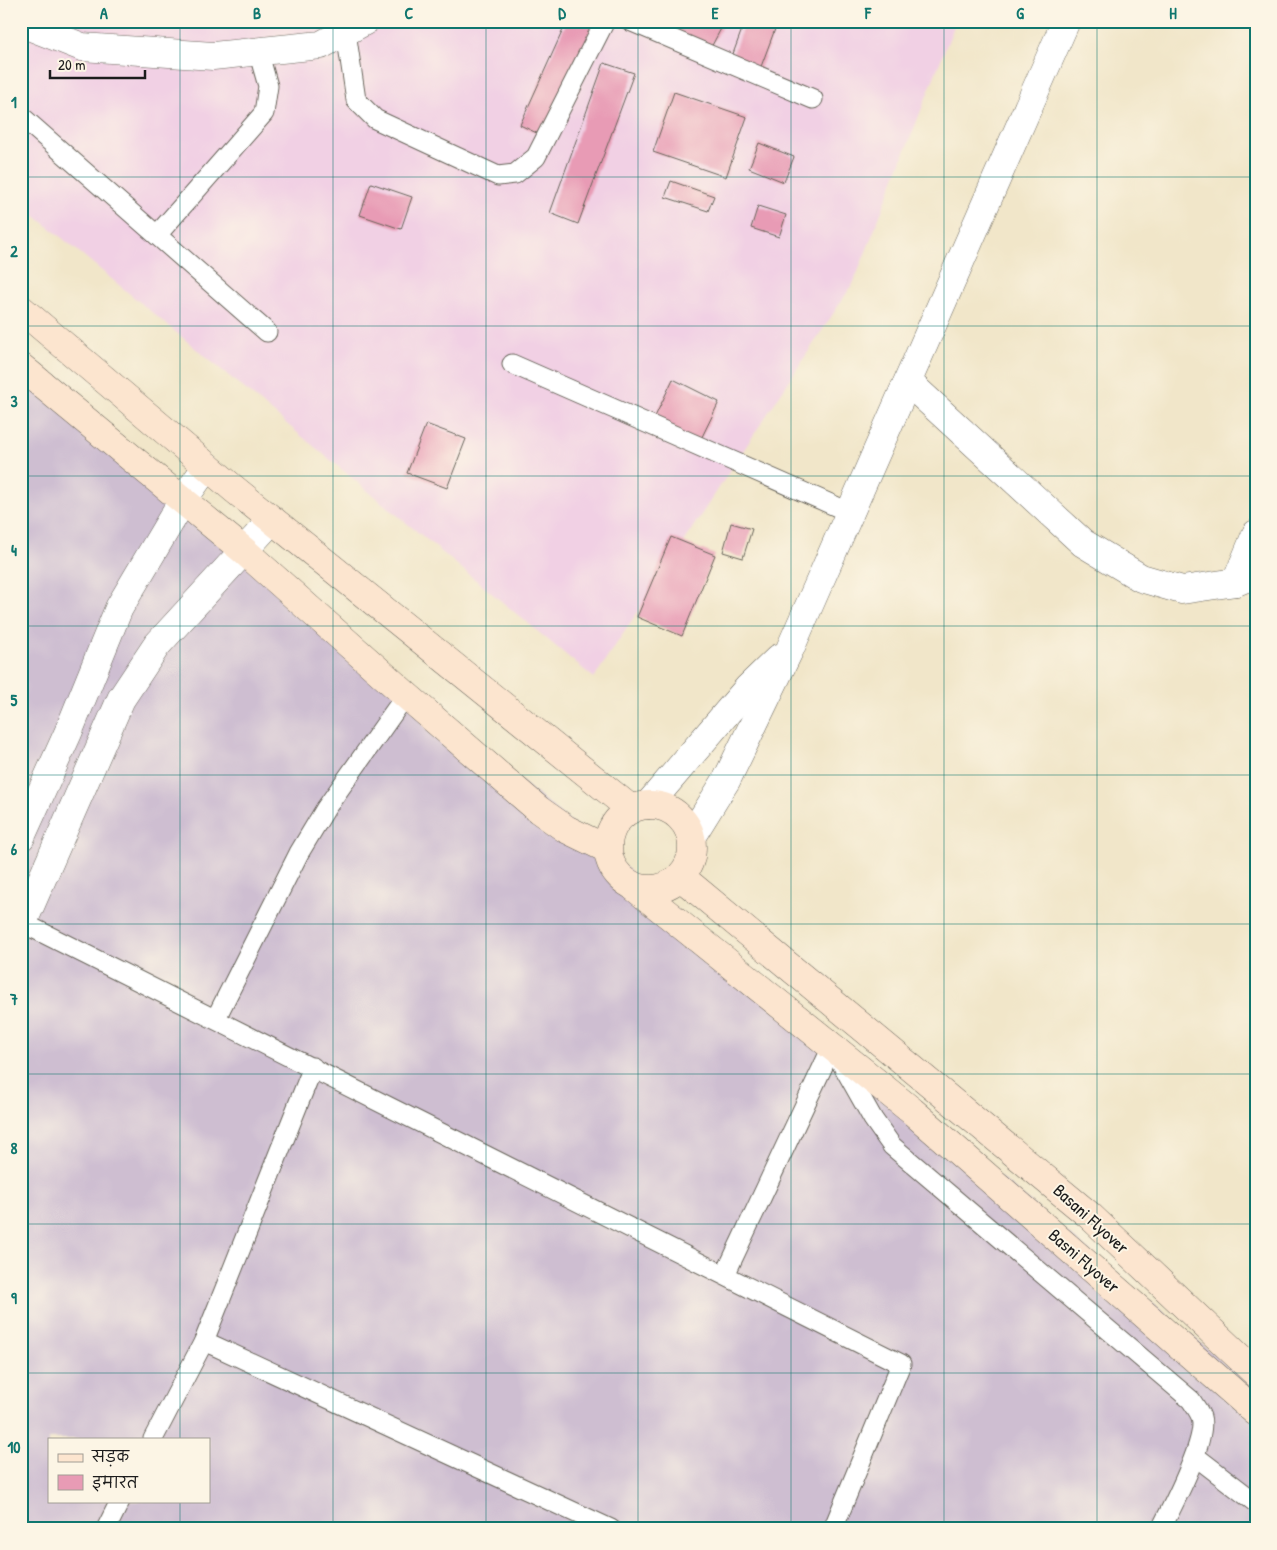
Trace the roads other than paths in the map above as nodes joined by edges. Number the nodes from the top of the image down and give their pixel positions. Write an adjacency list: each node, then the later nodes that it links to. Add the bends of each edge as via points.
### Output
1 (604, 21): 6 (lane, via 536,158 515,174 498,176 375,119 356,100)
2 (630, 21): 8 (lane)
3 (1066, 21): 15 (street)
4 (21, 23): 5 (street)
5 (48, 27): 7 (street, via 82,47 213,56)
6 (355, 27): 7 (street, via 321,45)
7 (258, 51): 10 (lane, via 268,86 264,113)
8 (813, 99)
9 (21, 116): 10 (lane)
10 (157, 235): 12 (lane)
11 (21, 309): 16 (main road)
12 (267, 332)
13 (512, 364): 18 (lane)
14 (21, 368): 17 (main road)
15 (908, 382): 18 (street); 22 (street, via 1092,548 1141,578 1182,590)
16 (207, 466): 17 (street); 19 (main road)
17 (183, 500): 21 (main road); 26 (street, via 119,608)
18 (851, 513): 23 (street)
19 (272, 520): 21 (street); 25 (main road)
20 (1256, 534): 22 (street)
21 (243, 550): 24 (main road); 31 (street, via 157,645 120,699)
22 (1246, 578)
23 (790, 649): 25 (street, via 748,688); 27 (street, via 727,779)
24 (406, 695): 28 (main road, via 539,810 566,829); 32 (lane, via 326,808)
25 (639, 807): 27 (main road, via 667,808 683,820); 28 (main road, via 613,826)
26 (21, 836)
27 (691, 837): 29 (main road, via 691,858)
28 (607, 850): 30 (main road, via 615,873)
29 (681, 877): 30 (main road, via 660,889); 37 (main road, Basani Flyover, via 1089,1215)
30 (634, 888): 33 (main road)
31 (22, 924): 32 (lane)
32 (216, 1018): 34 (lane)
33 (832, 1046): 35 (lane); 38 (main road, Basni Flyover, via 912,1111); 40 (lane, via 892,1146 1191,1400 1201,1417)
34 (313, 1067): 35 (lane); 36 (lane)
35 (725, 1275): 45 (lane, via 901,1364)
36 (204, 1341): 39 (lane); 44 (lane)
37 (1256, 1373)
38 (1256, 1412)
39 (154, 1438)
40 (1195, 1456): 42 (lane); 46 (lane)
41 (120, 1502): 43 (lane)
42 (1256, 1503)
43 (106, 1529)
44 (611, 1529)
45 (833, 1529)
46 (1162, 1529)

